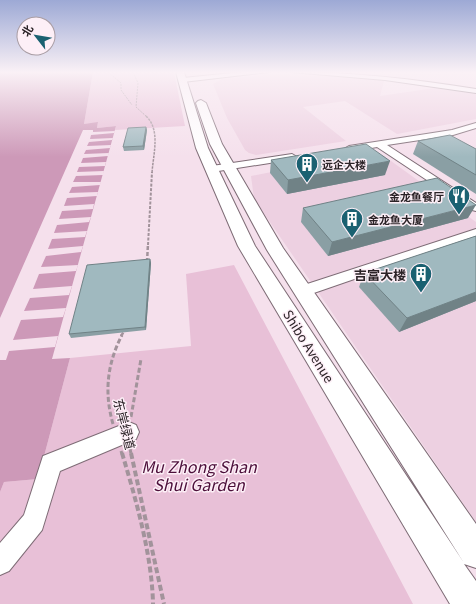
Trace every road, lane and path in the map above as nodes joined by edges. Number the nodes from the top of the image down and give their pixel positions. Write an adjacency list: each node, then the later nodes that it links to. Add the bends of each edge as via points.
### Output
1 (128, 100): 5 (path)
2 (138, 100): 13 (path, via 136,107 153,125 155,152 152,166)
3 (191, 100): 10 (main road, Shibo Avenue, via 196,129)
4 (197, 100): 10 (main road, Shibo Avenue, via 216,144)
5 (132, 106)
6 (476, 126): 7 (street)
7 (380, 145): 8 (street); 11 (street)
8 (342, 150)
9 (305, 156): 10 (street)
10 (220, 168): 14 (main road, Shibo Avenue); 22 (main road, Shibo Avenue, via 247,246)
11 (476, 208)
12 (476, 233): 14 (street)
13 (147, 268)
14 (303, 291): 18 (main road, Shibo Avenue)
15 (127, 327): 17 (path, 东岸绿道, via 114,356 107,384 109,411)
16 (141, 358): 17 (path)
17 (123, 435): 19 (street, via 51,464 34,522); 20 (path, 东岸绿道, via 129,477 143,534); 21 (path, via 131,453)
18 (476, 552)
19 (0, 562)
20 (153, 604)
21 (164, 604)
22 (470, 604)

